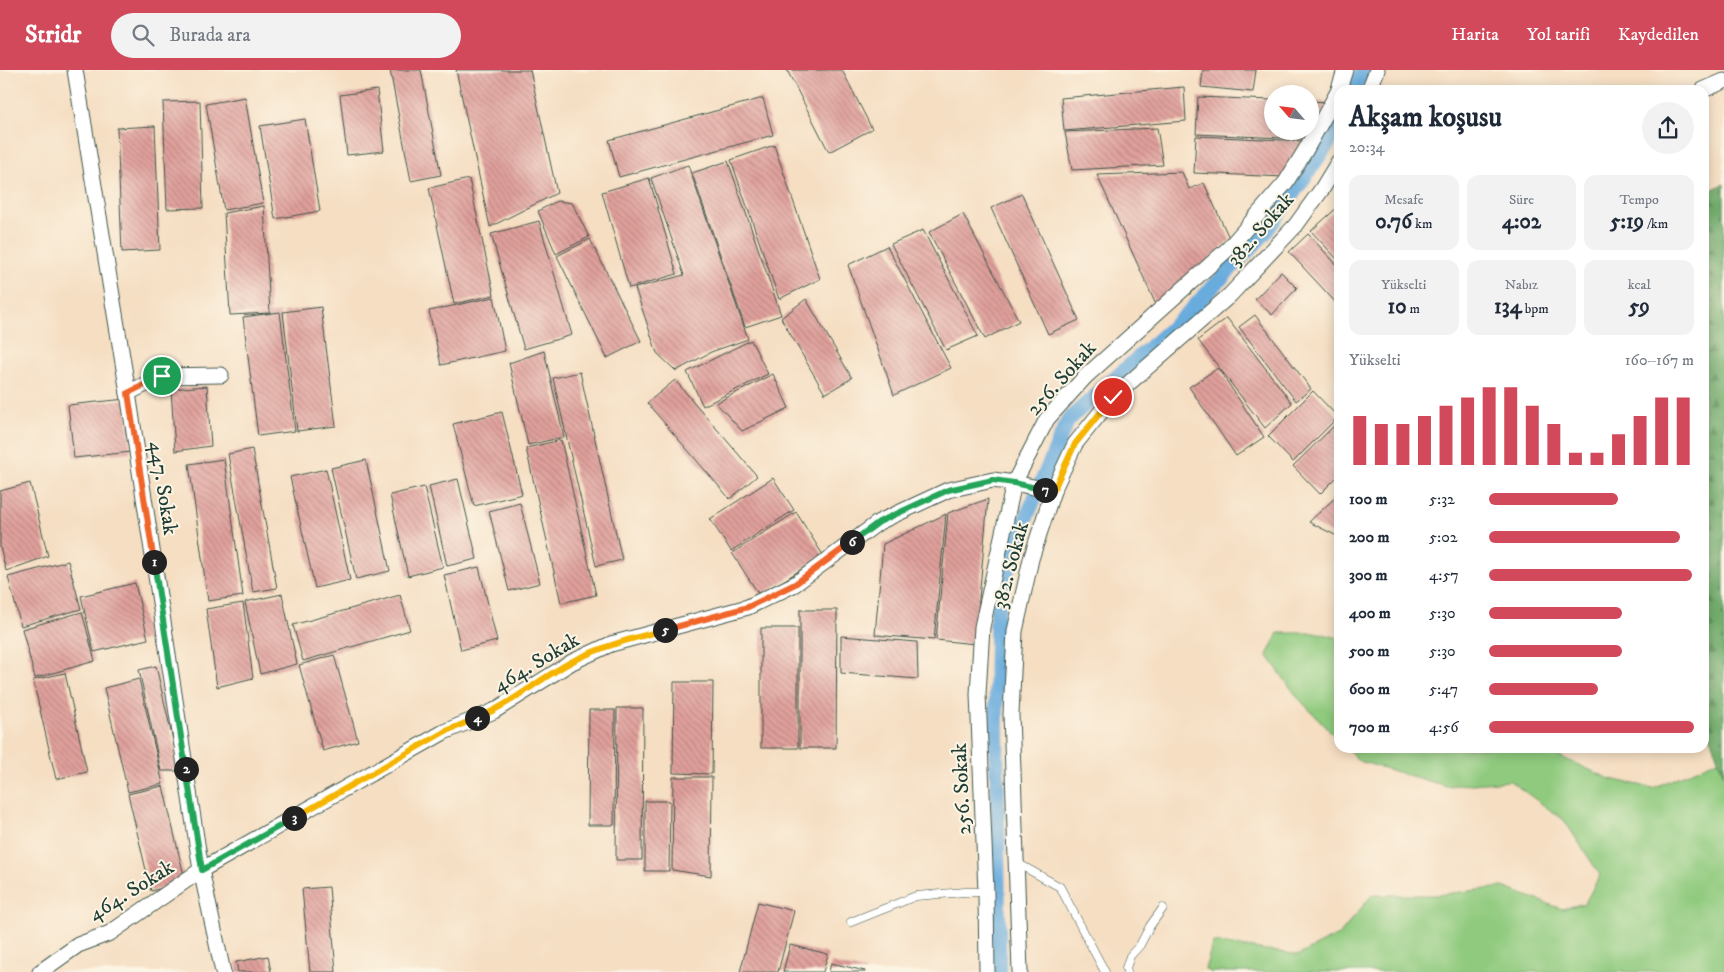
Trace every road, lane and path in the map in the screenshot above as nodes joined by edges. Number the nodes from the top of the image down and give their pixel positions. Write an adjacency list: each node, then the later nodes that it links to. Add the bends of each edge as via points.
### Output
1 (75, 70): 13 (street, 447. Sokak)
2 (1345, 70): 5 (street, 256. Sokak)
3 (1377, 70): 6 (street)
4 (1724, 81): 7 (street)
5 (1339, 85)
6 (1371, 85)
7 (1709, 87)
8 (1334, 98): 14 (street, 256. Sokak, via 1286,182 1229,248 1085,377 1047,420)
9 (1334, 169): 10 (street, 382. Sokak)
10 (1322, 189): 11 (street); 15 (street, 382. Sokak, via 1296,225 1230,295 1113,397 1075,444)
11 (1334, 189)
12 (221, 375): 13 (street, via 162,376)
13 (128, 393): 17 (street, 447. Sokak)
14 (1020, 484): 15 (street, 464. Sokak); 17 (street, 464. Sokak, via 993,480 948,490 879,522 795,584 748,607 611,644 572,662 494,711 444,732); 18 (street, 256. Sokak, via 982,627 978,684)
15 (1052, 491): 16 (street, 382. Sokak, via 1031,559 1015,631 1011,714)
16 (1016, 863): 24 (street, 382. Sokak); 25 (lane, via 1060,887)
17 (202, 870): 21 (street, 464. Sokak, via 110,933 78,945); 22 (street, 447. Sokak)
18 (986, 892): 20 (lane, via 916,896); 23 (street, 256. Sokak)
19 (1164, 908): 26 (lane, via 1130,956)
20 (852, 922)
21 (40, 972)
22 (223, 972)
23 (987, 972)
24 (1020, 972)
25 (1105, 972)
26 (1127, 972)

